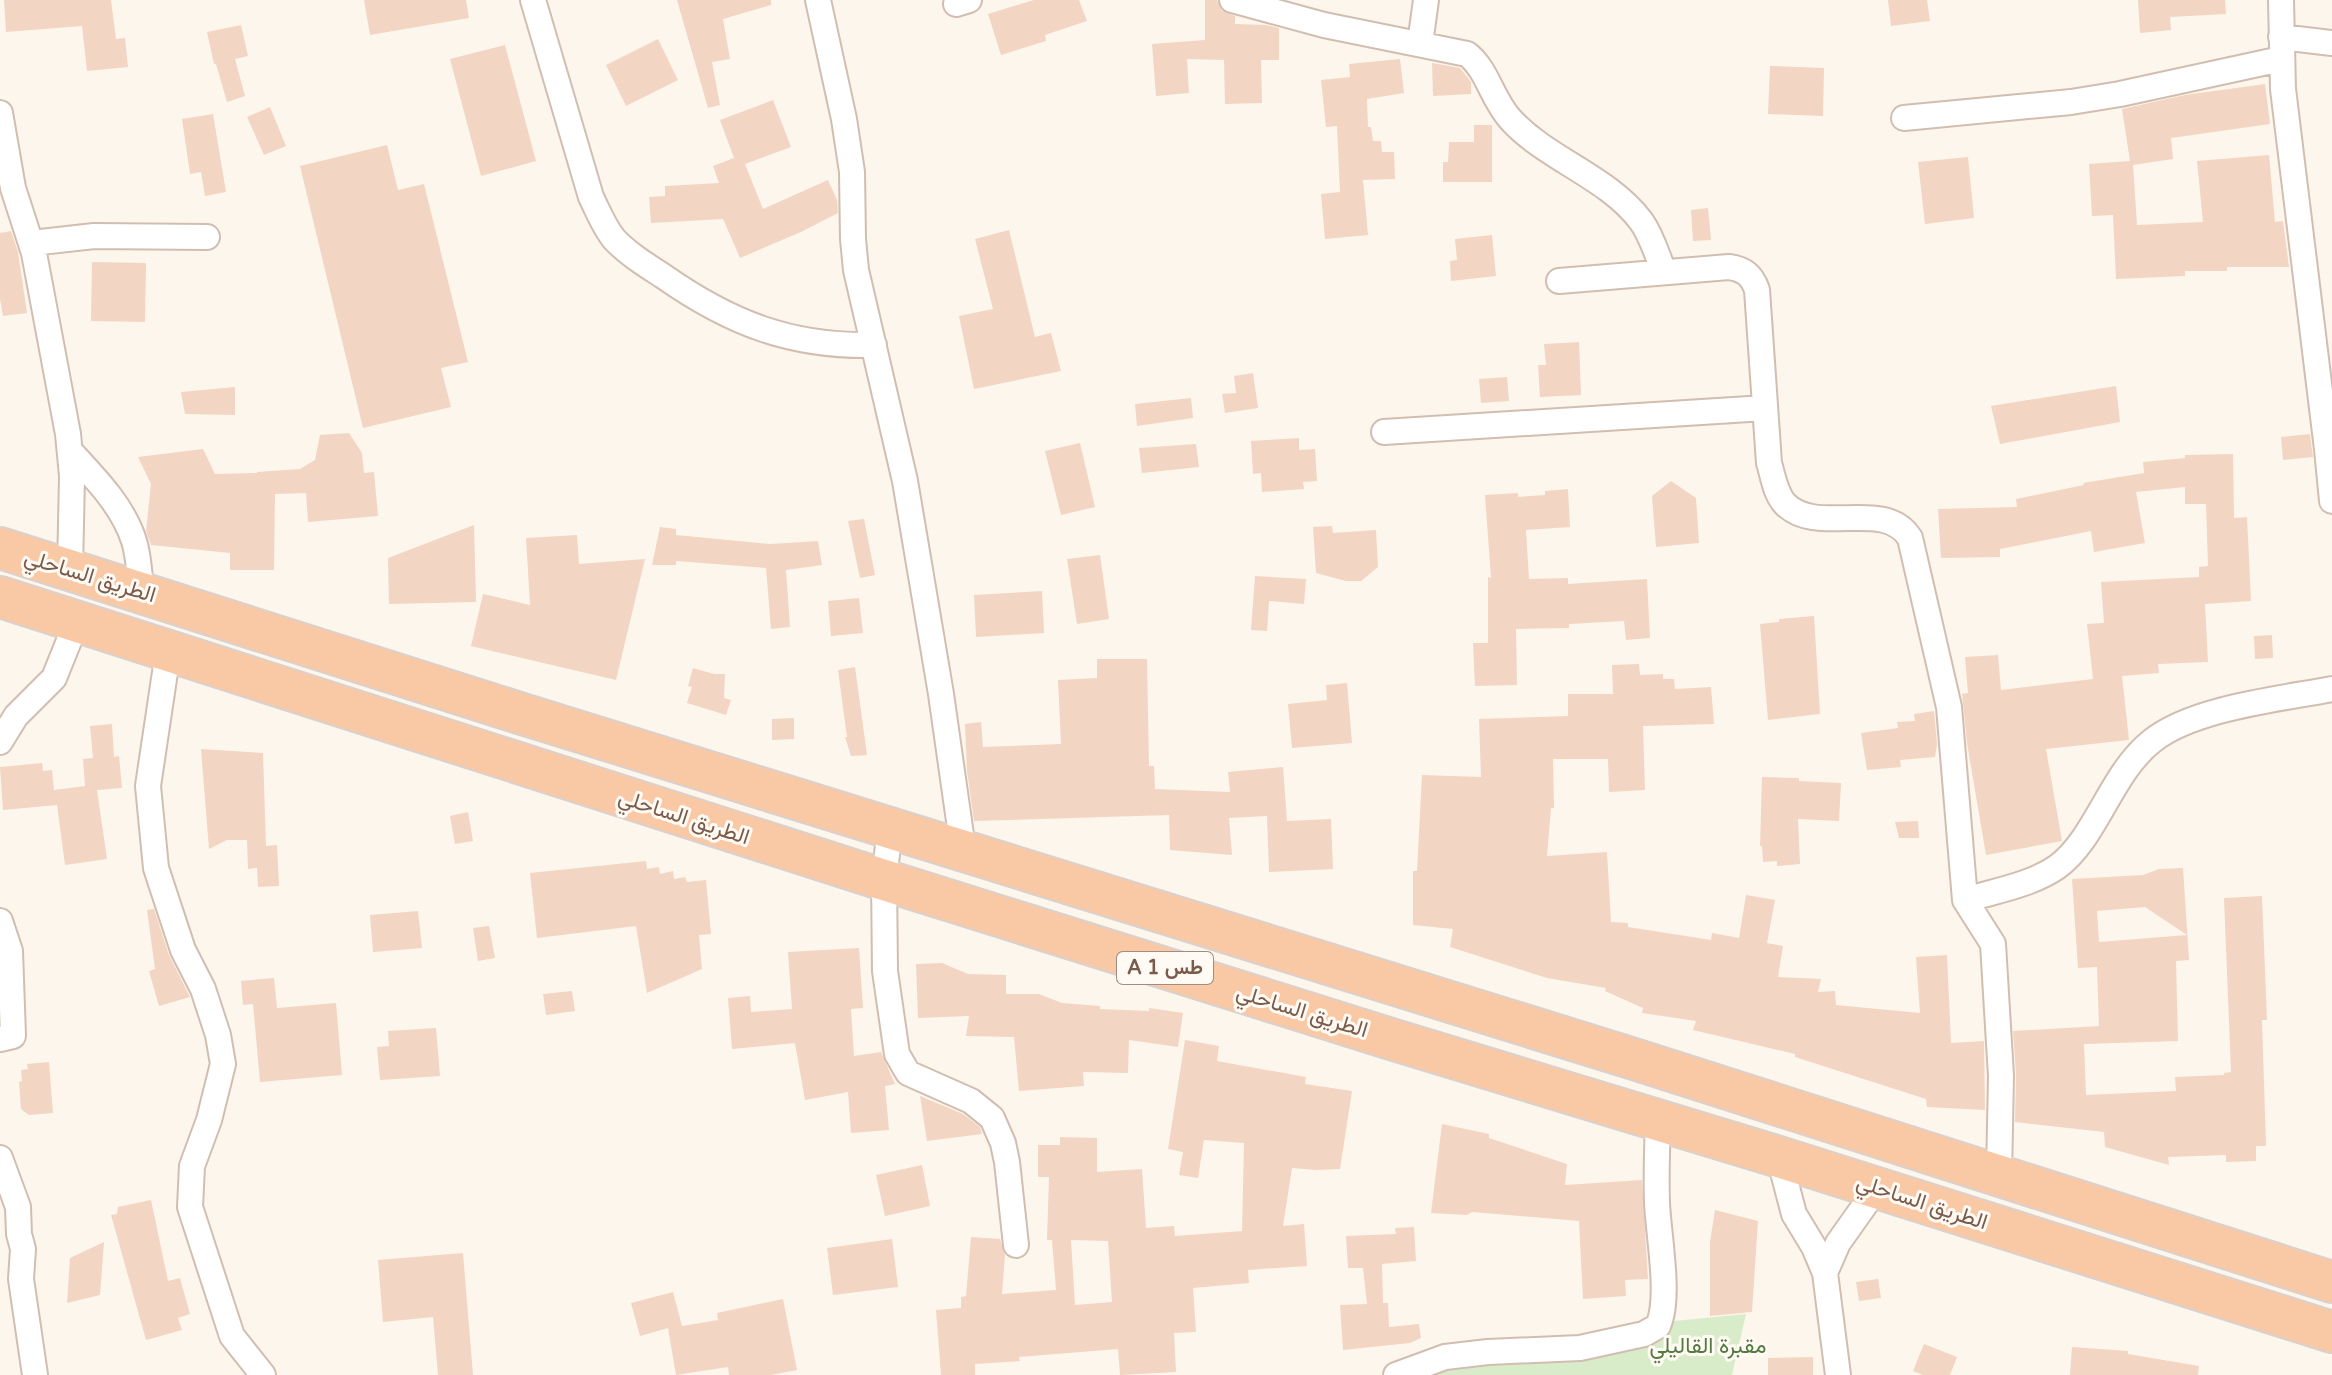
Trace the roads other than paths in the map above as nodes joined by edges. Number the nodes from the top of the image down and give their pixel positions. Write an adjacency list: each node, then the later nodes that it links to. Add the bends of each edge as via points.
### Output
1 (533, 0): 15 (street, via 591,197 619,244 719,313 745,324 828,344)
2 (818, 0): 15 (street, via 846,133 856,270)
3 (1232, 0): 7 (street)
4 (1426, 0): 7 (street)
5 (2281, 0): 8 (street)
6 (2332, 43): 8 (street)
7 (1420, 44): 13 (street, via 1474,59 1510,119 1634,213)
8 (2281, 48): 10 (street, via 2120,94); 17 (street, via 2293,183)
9 (0, 113): 12 (street, via 13,188)
10 (1904, 118)
11 (207, 237): 12 (street, via 94,236)
12 (32, 243): 19 (street)
13 (1664, 272): 14 (street); 16 (street, via 1740,268 1754,281)
14 (1559, 281)
15 (874, 345): 30 (street, via 925,593)
16 (1765, 408): 18 (street); 32 (street, via 1769,463 1784,503 1808,515 1897,524 1910,538 1949,707)
17 (2327, 412): 20 (street)
18 (1384, 432)
19 (71, 452): 22 (street); 23 (street, via 126,521)
20 (2332, 501)
21 (0, 548): 22 (highway, الطريق الساحلي / A 1 طس)
22 (70, 571): 23 (highway, الطريق الساحلي / A 1 طس)
23 (142, 592): 29 (highway, الطريق الساحلي / A 1 طس)
24 (0, 597): 25 (highway, الطريق الساحلي / A 1 طس)
25 (77, 621): 26 (highway, الطريق الساحلي / A 1 طس); 28 (street, via 54,678 16,716)
26 (168, 652): 31 (highway, الطريق الساحلي / A 1 طس); 46 (street, via 148,786 156,868 215,1023 223,1064 192,1166 190,1207 232,1336)
27 (2332, 689): 32 (street, via 2180,724 2151,741 2124,770 2078,845 2058,866 2030,881)
28 (0, 742)
29 (890, 828): 30 (highway, الطريق الساحلي / A 1 طس); 31 (street)
30 (963, 849): 39 (highway, الطريق الساحلي / A 1 طس)
31 (884, 880): 36 (highway, الطريق الساحلي / A 1 طس); 41 (street, via 885,971 897,1054 908,1073 971,1101 992,1118 1007,1162)
32 (1965, 900): 39 (street, via 1993,944 2001,1076)
33 (0, 921): 34 (street, via 10,951)
34 (6, 983): 35 (street, via 13,1036)
35 (0, 1039)
36 (1658, 1121): 37 (highway, الطريق الساحلي / A 1 طس); 47 (street, via 1658,1326 1580,1348 1445,1357)
37 (1779, 1157): 40 (highway, الطريق الساحلي / A 1 طس); 42 (street, via 1794,1214)
38 (0, 1158): 45 (street, via 18,1207 21,1279)
39 (1999, 1175): 43 (highway, الطريق الساحلي / A 1 طس)
40 (1877, 1188): 42 (street, via 1838,1243); 44 (highway, الطريق الساحلي / A 1 طس)
41 (1016, 1245)
42 (1825, 1273): 48 (street)
43 (2332, 1282)
44 (2332, 1332)
45 (35, 1375)
46 (263, 1375)
47 (1396, 1375)
48 (1838, 1375)

